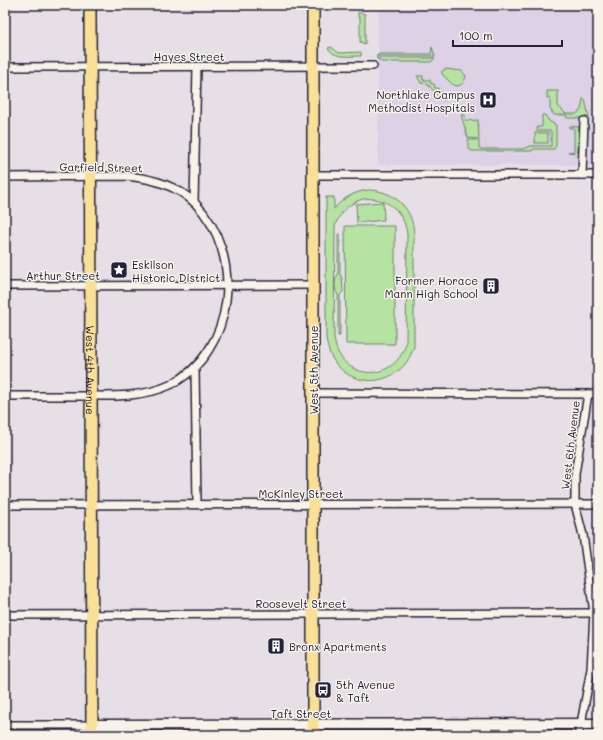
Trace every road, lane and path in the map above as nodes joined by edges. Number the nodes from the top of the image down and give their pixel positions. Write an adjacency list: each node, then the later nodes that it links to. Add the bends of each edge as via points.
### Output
1 (90, 5): 5 (main road, West 4th Avenue)
2 (312, 5): 7 (main road, West 5th Avenue)
3 (373, 66): 7 (street, Hayes Street)
4 (5, 67): 5 (street, Hayes Street)
5 (90, 67): 6 (street, Hayes Street); 12 (main road, West 4th Avenue)
6 (197, 67): 7 (street, Hayes Street); 14 (street)
7 (312, 67): 9 (main road, West 5th Avenue)
8 (584, 121): 10 (street)
9 (313, 175): 10 (street); 15 (main road, West 5th Avenue)
10 (582, 175): 11 (street)
11 (598, 175)
12 (90, 176): 13 (street, Garfield Street); 14 (street, Garfield Street, via 135,177 156,181); 17 (main road, West 4th Avenue)
13 (5, 177)
14 (194, 202): 18 (street, Garfield Street, via 207,218 219,241)
15 (313, 285): 18 (street, Arthur Street); 20 (main road, West 5th Avenue)
16 (5, 286): 17 (street, Arthur Street)
17 (91, 286): 18 (street, Arthur Street); 24 (main road, West 4th Avenue)
18 (226, 286): 19 (street, Garfield Street, via 225,311 218,336)
19 (195, 368): 24 (street, via 169,385 150,392); 25 (street)
20 (313, 393): 21 (street); 26 (main road, West 5th Avenue)
21 (588, 394): 22 (street); 27 (street, West 6th Avenue, via 575,474)
22 (598, 394)
23 (5, 396): 24 (street)
24 (91, 396): 30 (main road, West 4th Avenue)
25 (197, 504): 26 (street, McKinley Street); 30 (street, McKinley Street)
26 (313, 504): 27 (street, McKinley Street); 33 (main road, West 5th Avenue)
27 (575, 504): 28 (street, McKinley Street); 31 (street, West 6th Avenue)
28 (598, 504)
29 (5, 505): 30 (street, McKinley Street)
30 (91, 505): 32 (main road, West 4th Avenue)
31 (596, 613): 33 (street, Roosevelt Street); 35 (street, West 6th Avenue, via 591,669)
32 (91, 614): 33 (street, Roosevelt Street); 34 (street, Roosevelt Street); 38 (main road, West 4th Avenue)
33 (313, 614): 39 (main road, West 5th Avenue)
34 (5, 615)
35 (581, 724): 36 (street, Taft Street); 39 (street, Taft Street); 40 (street, West 6th Avenue)
36 (598, 724)
37 (5, 725): 38 (street, Taft Street)
38 (92, 730): 39 (street, Taft Street)
39 (313, 730)
40 (578, 735)

